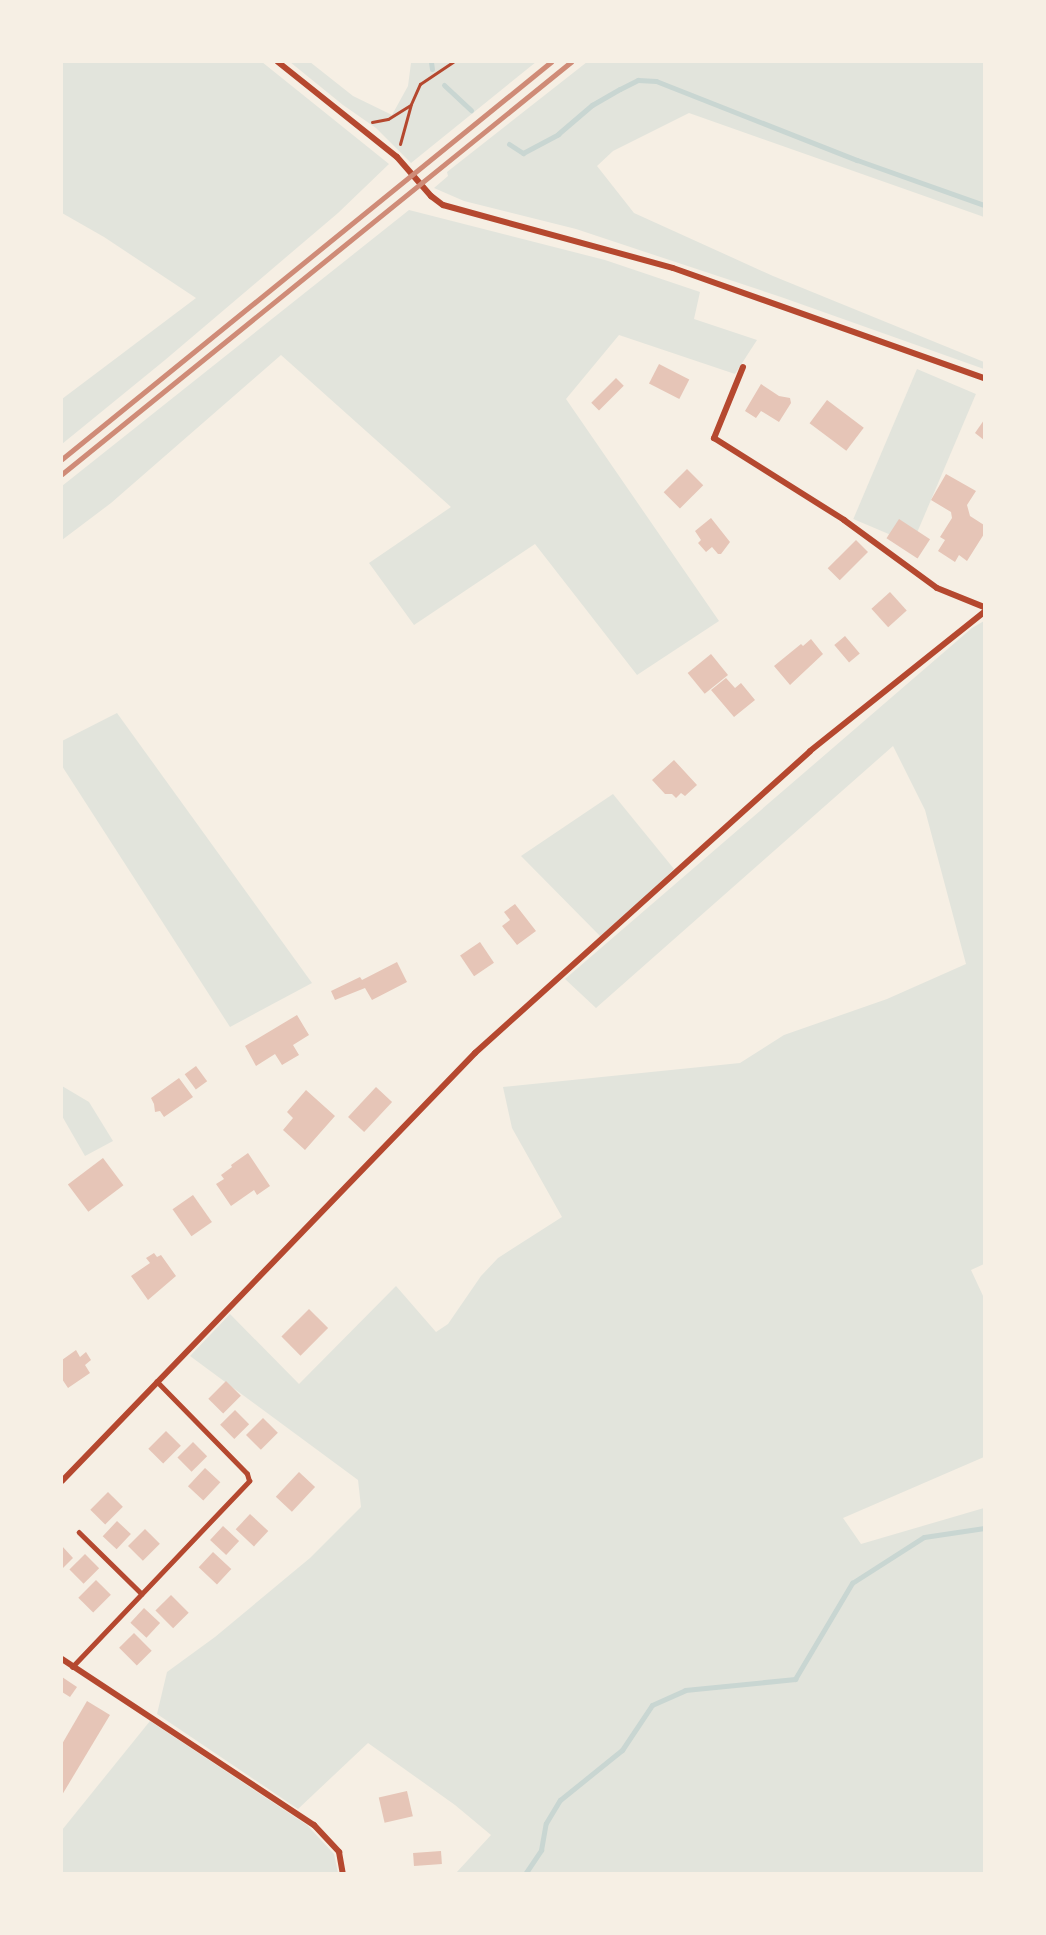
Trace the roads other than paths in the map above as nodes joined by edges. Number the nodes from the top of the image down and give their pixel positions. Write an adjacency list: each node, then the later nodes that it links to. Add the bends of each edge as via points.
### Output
1 (278, 62): 3 (street, via 397,156 431,196 458,211 673,268)
2 (743, 367): 4 (street, via 714,438 844,520 937,588)
3 (984, 378)
4 (984, 607)
5 (984, 612): 6 (street, via 810,752 475,1053)
6 (157, 1382): 7 (street); 9 (lane, via 247,1474 249,1481)
7 (62, 1481)
8 (79, 1532): 9 (lane)
9 (142, 1594): 11 (lane)
10 (62, 1659): 11 (street)
11 (72, 1667): 12 (street, via 314,1825 339,1852)
12 (343, 1874)

